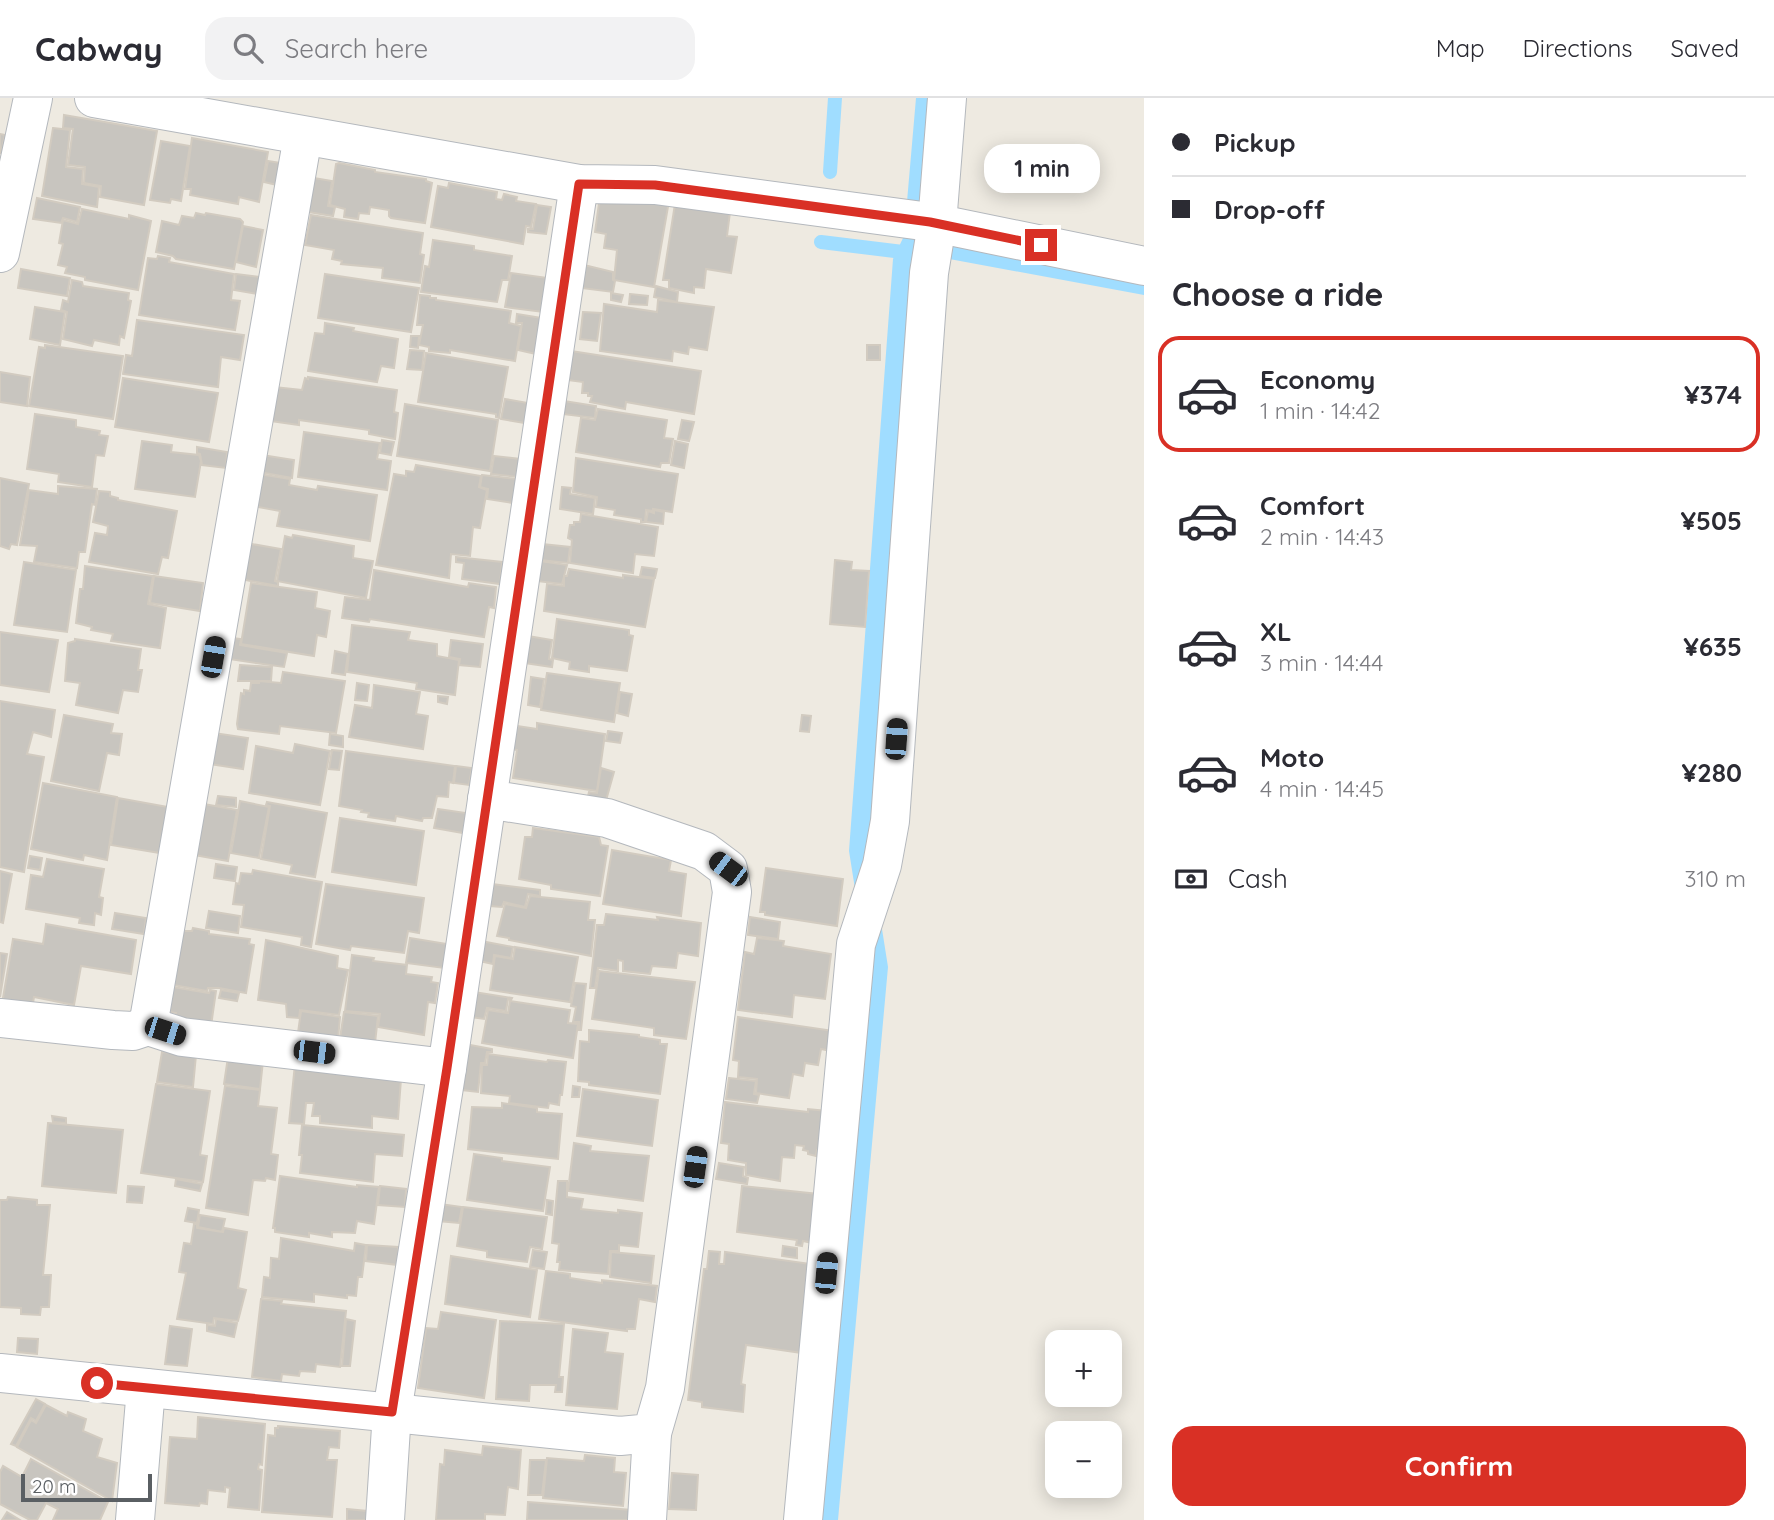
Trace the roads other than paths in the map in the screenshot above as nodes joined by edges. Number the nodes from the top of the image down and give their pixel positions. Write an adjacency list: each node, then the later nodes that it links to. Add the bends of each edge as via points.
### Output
1 (33, 98): 7 (street)
2 (94, 98): 4 (street)
3 (947, 98): 6 (street)
4 (303, 136): 5 (street); 11 (street)
5 (579, 184): 6 (street, via 655,185 889,216); 9 (street)
6 (934, 227): 8 (street); 20 (street, via 891,821 856,944)
7 (0, 253)
8 (1144, 266)
9 (487, 799): 12 (street); 16 (street, via 607,818 704,851 728,869 732,892 729,919 665,1388)
10 (0, 1018): 11 (street, via 113,1030)
11 (148, 1026): 12 (street, via 182,1037)
12 (447, 1068): 15 (street)
13 (0, 1373): 14 (street)
14 (146, 1388): 15 (street); 17 (street)
15 (392, 1412): 16 (street, via 620,1436); 18 (street)
16 (652, 1433): 19 (street)
17 (135, 1520)
18 (386, 1520)
19 (647, 1520)
20 (803, 1520)

